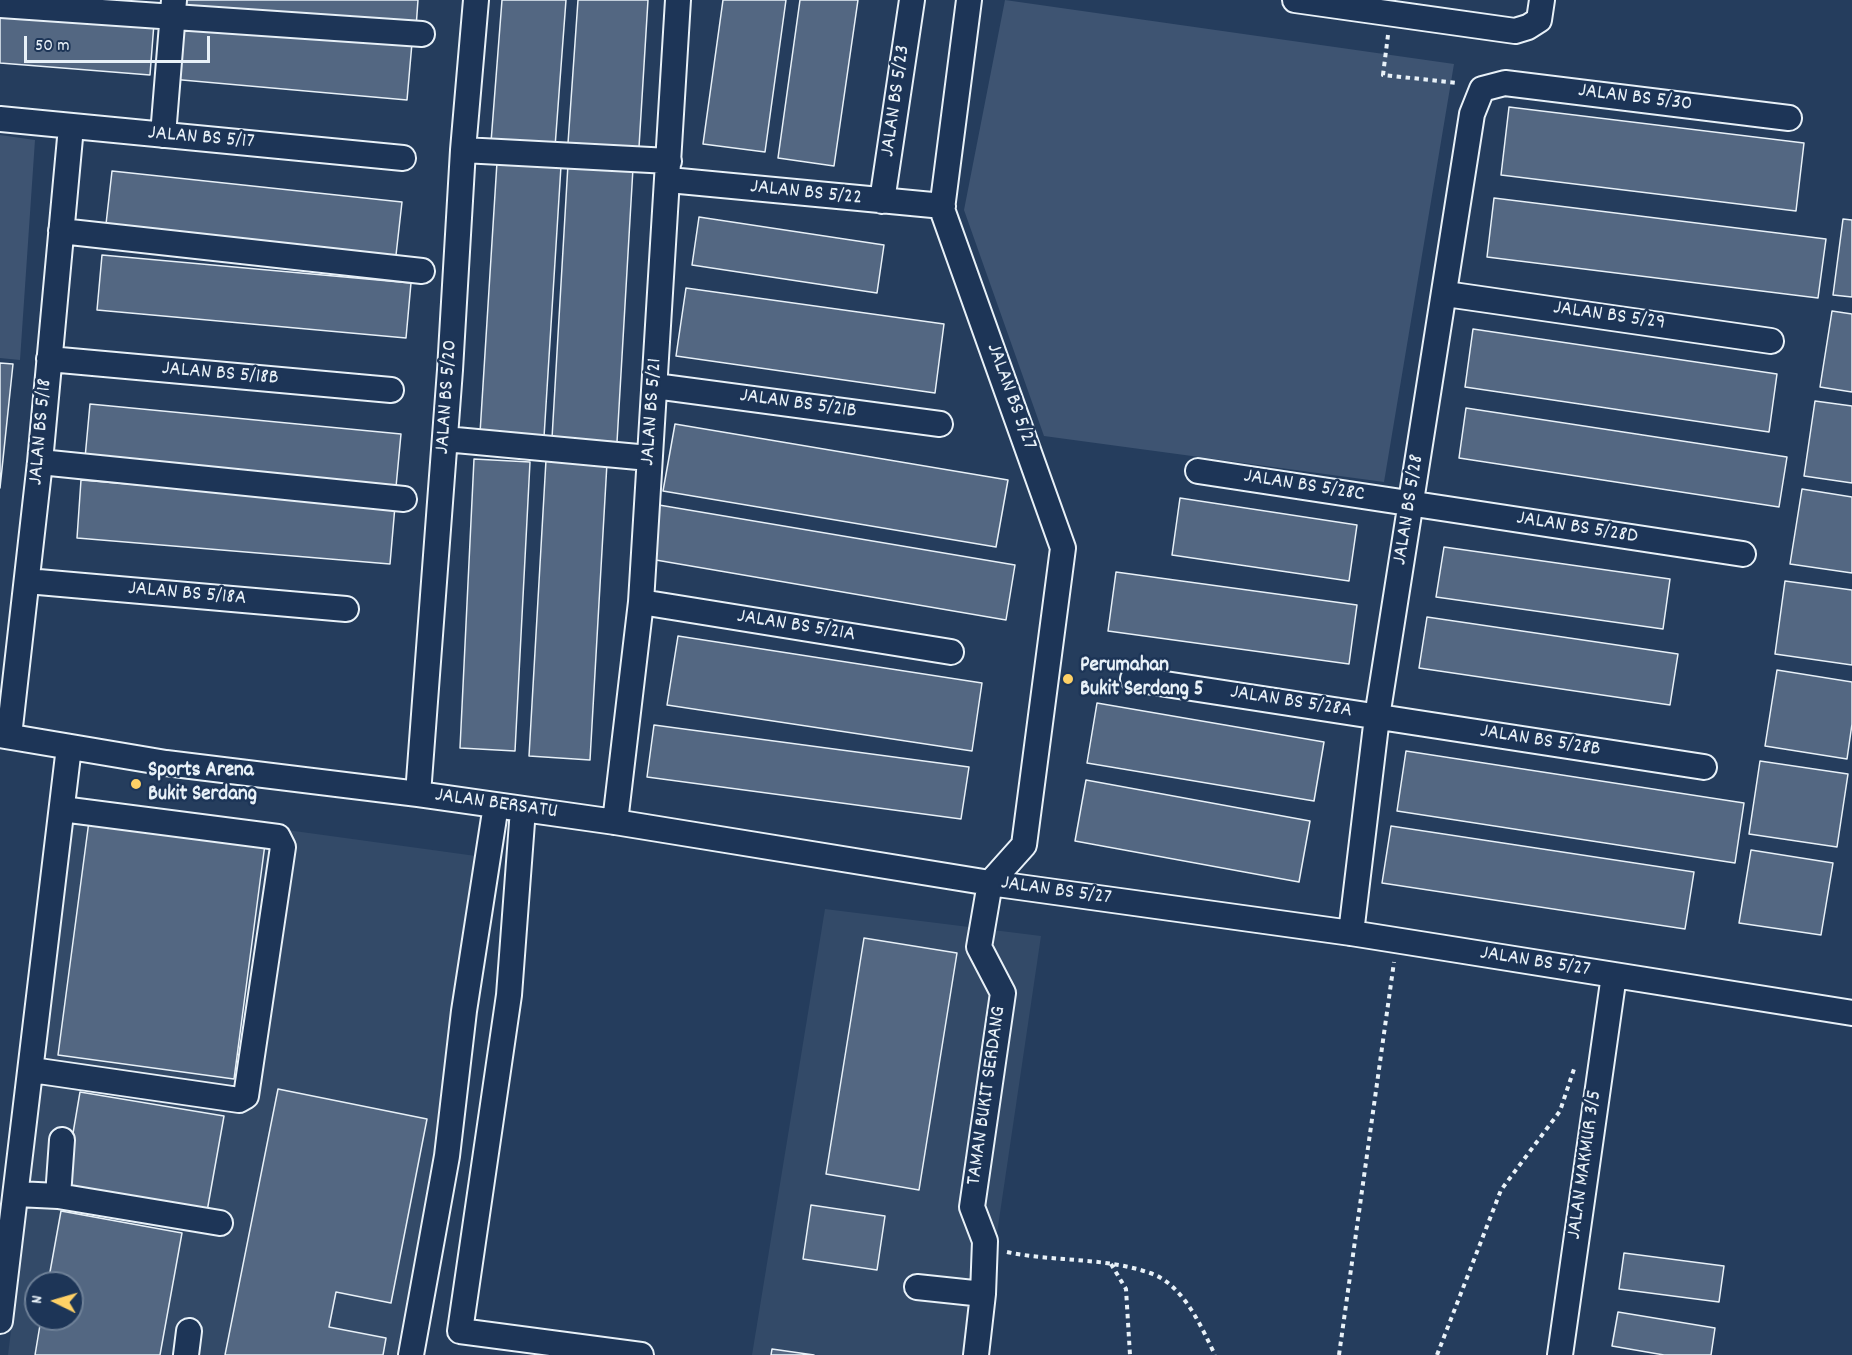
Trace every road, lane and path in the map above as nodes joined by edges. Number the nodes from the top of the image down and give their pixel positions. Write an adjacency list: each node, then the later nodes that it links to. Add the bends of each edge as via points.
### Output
1 (477, 0): 16 (street, JALAN BS 5/20)
2 (678, 0): 18 (street, JALAN BS 5/21)
3 (912, 0): 19 (street, JALAN BS 5/23)
4 (969, 0): 20 (street, JALAN BS 5/27)
5 (1295, 0): 9 (street)
6 (1542, 0): 9 (street, via 1539,20 1515,31)
7 (0, 5): 8 (street)
8 (173, 9): 10 (street); 15 (street)
9 (1391, 15): 11 (path, via 1383,75)
10 (422, 34)
11 (1482, 88): 12 (street, JALAN BS 5/30, via 1505,84); 23 (street, JALAN BS 5/28, via 1472,114)
12 (1789, 118)
13 (0, 119): 14 (street, JALAN BS 5/17)
14 (71, 127): 15 (street, JALAN BS 5/17); 21 (street, JALAN BS 5/18)
15 (163, 135): 17 (street, JALAN BS 5/17)
16 (463, 150): 18 (street, JALAN BS 5/22); 29 (street, JALAN BS 5/20)
17 (403, 158)
18 (669, 170): 19 (street, JALAN BS 5/22); 26 (street, JALAN BS 5/21)
19 (882, 201): 20 (street, JALAN BS 5/22)
20 (943, 206): 50 (street, JALAN BS 5/27, via 1063,544 1024,845)
21 (61, 231): 22 (street); 25 (street, JALAN BS 5/18)
22 (422, 271)
23 (1446, 294): 24 (street, JALAN BS 5/29); 34 (street, JALAN BS 5/28)
24 (1771, 340)
25 (49, 359): 27 (street, JALAN BS 5/18B); 31 (street, JALAN BS 5/18)
26 (655, 386): 28 (street, JALAN BS 5/21B); 30 (street, JALAN BS 5/21)
27 (391, 390)
28 (940, 424)
29 (445, 439): 30 (street); 45 (street, JALAN BS 5/20)
30 (649, 458): 37 (street, JALAN BS 5/21)
31 (40, 462): 33 (street); 36 (street, JALAN BS 5/18)
32 (1198, 471): 34 (street, JALAN BS 5/28C)
33 (405, 499)
34 (1410, 504): 35 (street, JALAN BS 5/28D); 41 (street, JALAN BS 5/28)
35 (1743, 554)
36 (27, 581): 38 (street, JALAN BS 5/18A); 42 (street, JALAN BS 5/18)
37 (641, 602): 39 (street, JALAN BS 5/21A); 49 (street, JALAN BS 5/21)
38 (346, 609)
39 (951, 652)
40 (1133, 679): 41 (street, JALAN BS 5/28A)
41 (1377, 717): 44 (street, JALAN BS 5/28B); 51 (street, JALAN BS 5/28)
42 (4, 736): 43 (street, JALAN BERSATU)
43 (69, 747): 45 (street, JALAN BERSATU); 47 (street)
44 (1704, 767)
45 (418, 794): 46 (street, JALAN BERSATU)
46 (496, 805): 48 (street, JALAN BERSATU); 69 (street, via 464,1011 447,1156)
47 (62, 809): 56 (street); 56 (street, via 278,837 283,847 246,1096 239,1100)
48 (523, 810): 49 (street, JALAN BERSATU); 70 (street, via 509,995 460,1331)
49 (615, 822): 50 (street, JALAN BERSATU)
50 (990, 883): 51 (street, JALAN BS 5/27); 61 (street, TAMAN BUKIT SERDANG, via 979,947 1002,993 972,1207)
51 (1351, 933): 52 (street, JALAN BS 5/27)
52 (1397, 941): 53 (street, JALAN BS 5/27); 74 (path)
53 (1614, 975): 54 (street, JALAN BS 5/27); 76 (street, JALAN MAKMUR 3/5)
54 (1852, 1013)
55 (1576, 1060): 75 (path, via 1560,1111 1501,1190)
56 (32, 1070): 58 (street)
57 (62, 1140): 59 (street)
58 (17, 1194): 59 (street); 63 (street)
59 (58, 1196): 60 (street)
60 (220, 1223)
61 (985, 1241): 62 (path, via 1031,1257); 65 (street)
62 (1111, 1264): 72 (path, via 1126,1289); 73 (path, via 1152,1273 1177,1292 1192,1310)
63 (3, 1279): 66 (street)
64 (917, 1287): 65 (street)
65 (983, 1293): 71 (street)
66 (0, 1321)
67 (189, 1331): 68 (street)
68 (186, 1355)
69 (411, 1355)
70 (641, 1355)
71 (976, 1355)
72 (1130, 1355)
73 (1215, 1355)
74 (1339, 1355)
75 (1437, 1355)
76 (1560, 1355)

